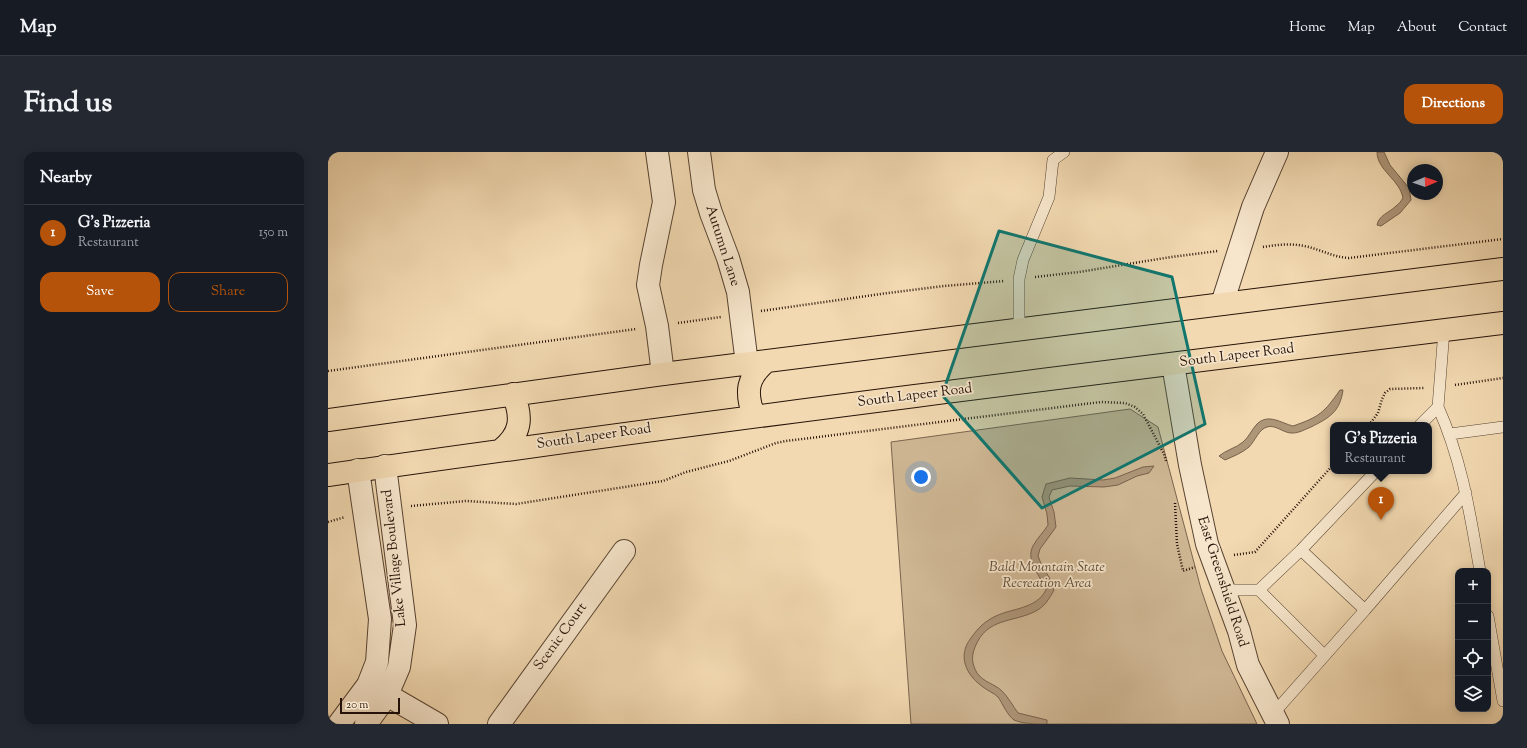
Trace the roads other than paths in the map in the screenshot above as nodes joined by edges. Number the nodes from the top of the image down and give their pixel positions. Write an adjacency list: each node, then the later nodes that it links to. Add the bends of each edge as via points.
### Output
1 (658, 152): 12 (street, via 664,202 648,285 657,326)
2 (699, 152): 10 (street, Autumn Lane, via 704,190 728,258)
3 (1064, 152): 8 (lane, via 1053,160 1049,197 1023,260 1019,279)
4 (1277, 152): 6 (street, via 1253,207)
5 (1503, 269): 6 (main road)
6 (1222, 304): 8 (main road)
7 (1503, 322): 9 (main road, South Lapeer Road)
8 (1018, 330): 10 (main road)
9 (1444, 330): 11 (main road, South Lapeer Road); 14 (lane)
10 (757, 362): 12 (main road); 15 (main road, via 757,369 749,386 750,406)
11 (1174, 364): 15 (main road, South Lapeer Road); 29 (street, East Greenshield Road, via 1200,517)
12 (663, 374): 13 (main road)
13 (513, 394): 16 (main road); 20 (main road, via 517,403 519,422 511,441)
14 (1438, 407): 17 (lane); 19 (lane)
15 (754, 416): 20 (main road, South Lapeer Road)
16 (328, 420)
17 (1423, 422)
18 (1503, 427): 19 (lane)
19 (1450, 434): 25 (lane)
20 (501, 450): 21 (main road, South Lapeer Road)
21 (385, 466): 22 (main road, South Lapeer Road); 34 (street, Lake Village Boulevard, via 405,625 399,667)
22 (358, 470): 23 (main road, South Lapeer Road); 34 (street, Lake Village Boulevard, via 380,619)
23 (328, 474)
24 (1373, 474): 26 (lane)
25 (1466, 493): 28 (lane); 31 (lane)
26 (1301, 550): 30 (lane); 31 (lane)
27 (624, 551): 40 (street, Scenic Court)
28 (1479, 568)
29 (1223, 590): 30 (lane); 36 (street, East Greenshield Road, via 1239,631 1248,665)
30 (1259, 590): 33 (lane)
31 (1364, 610): 33 (lane)
32 (1491, 633): 35 (lane)
33 (1324, 655): 36 (lane)
34 (377, 690): 37 (street, Lake Village Boulevard); 38 (street, Lake Village Boulevard); 39 (street)
35 (1503, 701)
36 (1275, 719)
37 (339, 724)
38 (366, 724)
39 (437, 724)
40 (499, 724)

